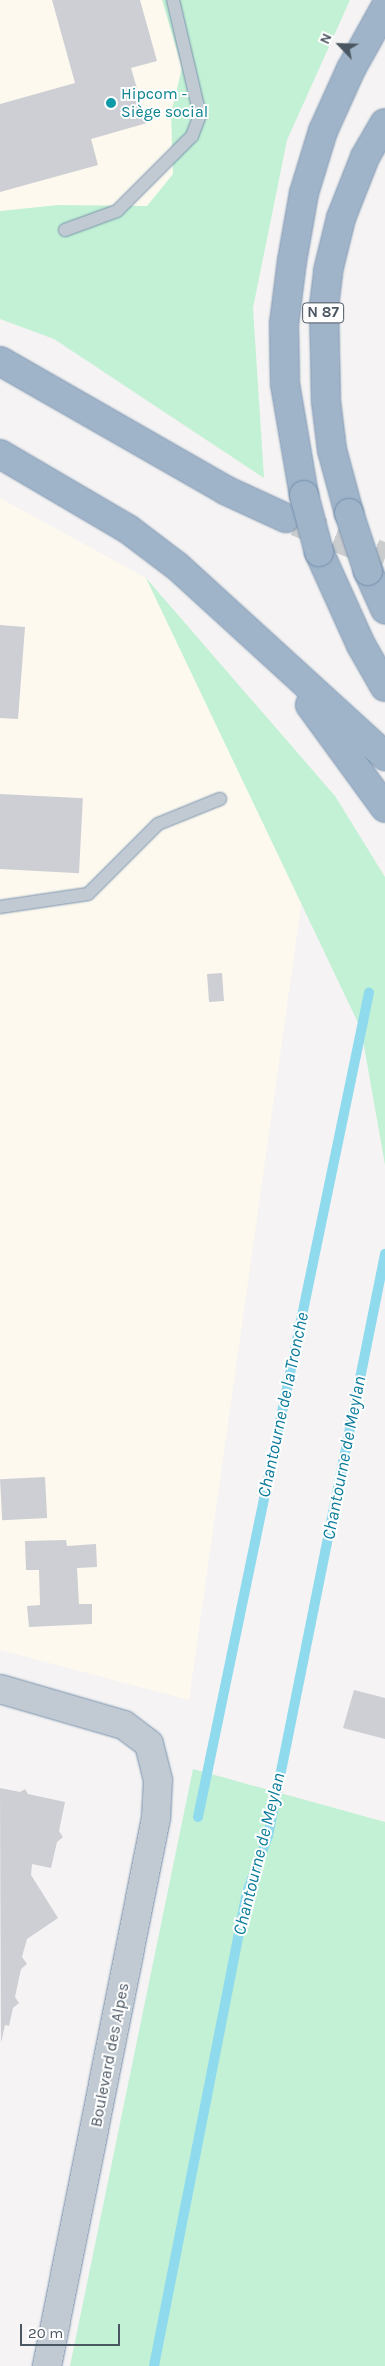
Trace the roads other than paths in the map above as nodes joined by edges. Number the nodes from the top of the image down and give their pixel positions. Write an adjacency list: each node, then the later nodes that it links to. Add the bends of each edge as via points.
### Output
1 (173, 0): 4 (lane, via 200,115 192,136 117,211)
2 (385, 8): 10 (highway, bridge, via 351,69 323,132 304,194 284,324 285,384 304,496 319,552 361,645)
3 (385, 123): 8 (highway, N 87, bridge, via 365,156 341,218 328,271 324,306 326,401 332,450 368,571)
4 (65, 230)
5 (0, 361): 7 (highway, via 225,490)
6 (0, 454): 9 (highway, via 128,529 184,572)
7 (286, 518)
8 (385, 608)
9 (282, 665): 11 (highway); 13 (highway)
10 (385, 687)
11 (385, 756)
12 (220, 799): 14 (lane, via 158,824 88,894)
13 (385, 808)
14 (0, 907)
15 (0, 1689): 16 (street, Boulevard des Alpes, via 124,1724 148,1744 158,1780 156,1818)
16 (47, 2366)

